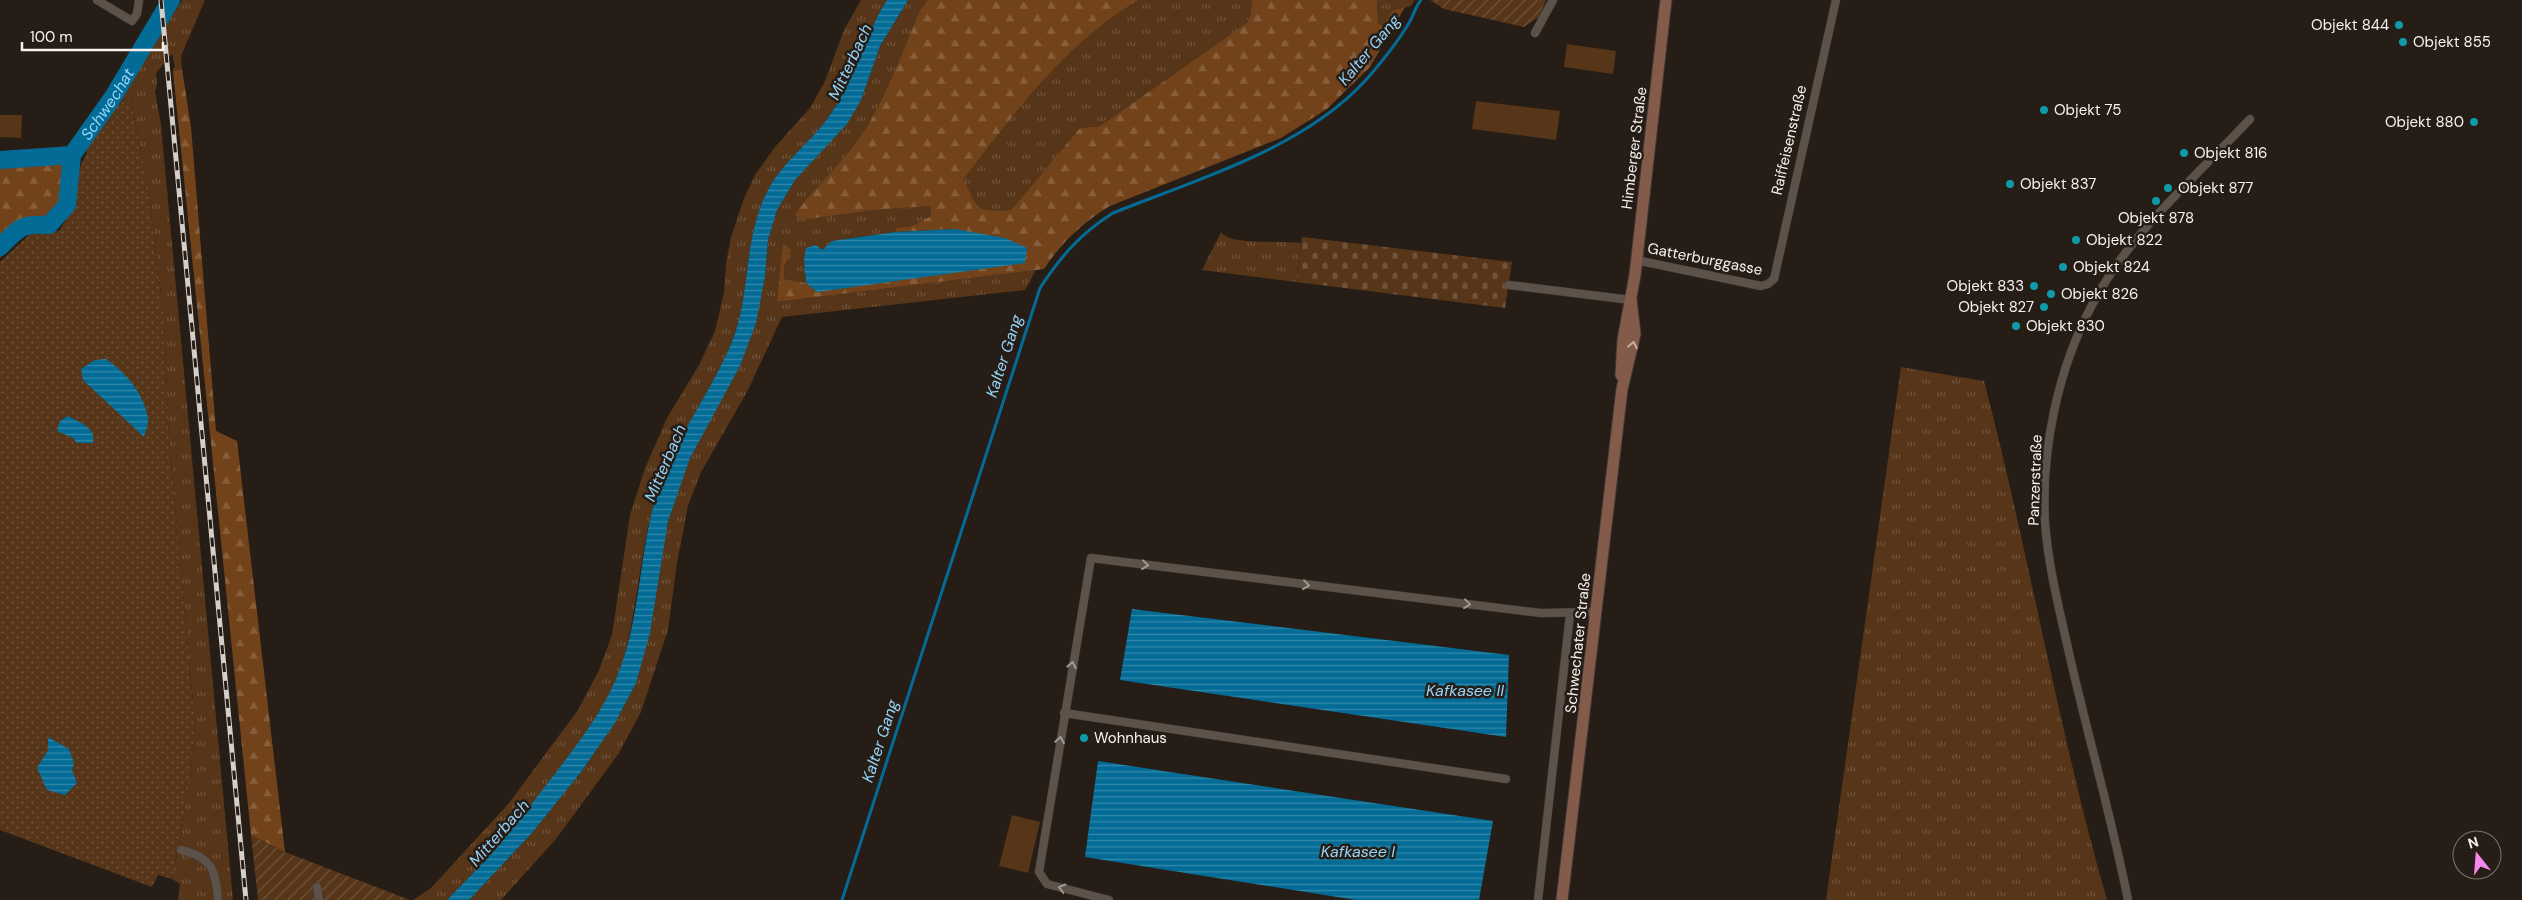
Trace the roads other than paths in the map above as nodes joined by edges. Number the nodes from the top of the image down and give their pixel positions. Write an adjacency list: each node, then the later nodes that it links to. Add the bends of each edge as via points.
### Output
1 (97, 0): 2 (street, via 132,22)
2 (139, 0)
3 (1553, 0): 7 (street)
4 (1666, 0): 9 (main road, Himberger Straße)
5 (1830, 0): 6 (street)
6 (1836, 0): 10 (street, Raiffeisenstraße, via 1774,278)
7 (1535, 33)
8 (2250, 119): 24 (street, Panzerstraße, via 2170,200 2119,262 2092,305 2074,347 2050,433 2045,482 2050,567)
9 (1636, 260): 10 (street, Gatterburggasse, via 1761,286); 12 (main road, Himberger Straße)
10 (1768, 284)
11 (1509, 285): 12 (street)
12 (1631, 300): 13 (main road, Schwechater Straße, via 1635,334 1622,389)
13 (1596, 612): 14 (street); 23 (main road, Schwechater Straße)
14 (1570, 614): 15 (street, one-way to 14, via 1091,558); 22 (street)
15 (1064, 713): 16 (street); 21 (street, one-way to 15, via 1047,884 1039,872)
16 (1506, 779)
17 (181, 850): 19 (street, via 208,862 216,881)
18 (318, 887): 20 (street)
19 (218, 900)
20 (319, 900)
21 (1109, 900)
22 (1538, 900)
23 (1562, 900)
24 (2128, 900)

